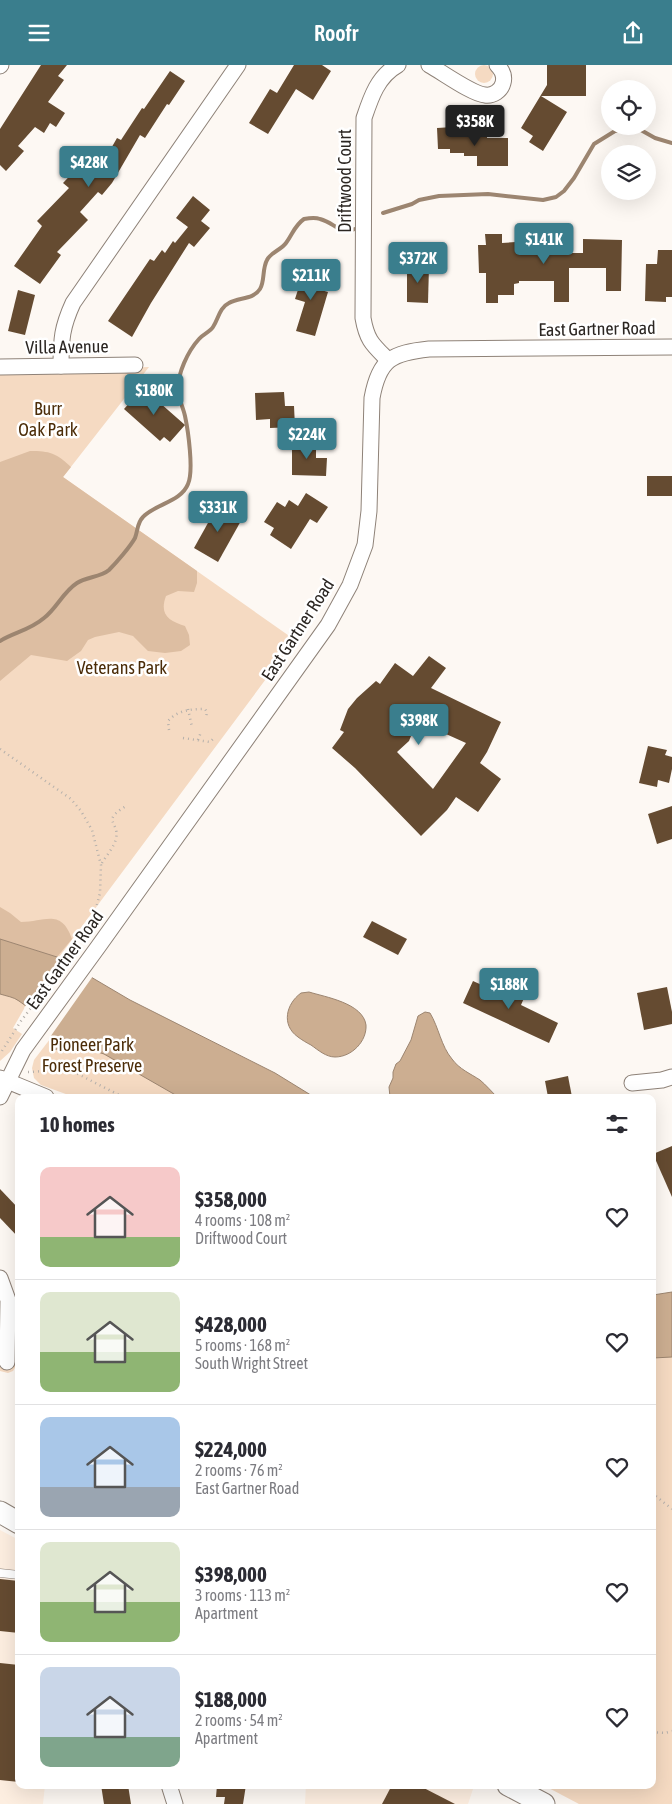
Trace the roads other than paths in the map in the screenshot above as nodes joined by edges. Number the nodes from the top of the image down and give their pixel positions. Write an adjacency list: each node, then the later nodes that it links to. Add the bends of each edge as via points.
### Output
1 (238, 65): 8 (street, via 74,303 64,323)
2 (398, 65): 6 (street, Driftwood Court, via 388,70 373,91 364,118 363,318 370,342)
3 (429, 65): 4 (street, via 484,95 492,95 503,83)
4 (498, 65)
5 (672, 347): 6 (street, East Gartner Road, via 429,349 406,351)
6 (388, 361): 11 (street, East Gartner Road, via 372,398 368,526 365,545 350,585 328,625)
7 (135, 365): 8 (street, Villa Avenue)
8 (61, 366): 9 (street, Villa Avenue)
9 (0, 367)
10 (672, 1077): 12 (street)
11 (3, 1080): 13 (street); 14 (street, East Gartner Road)
12 (632, 1083)
13 (38, 1094)
14 (0, 1097)
15 (0, 1278): 16 (street, via 8,1300)
16 (7, 1362)
17 (0, 1512): 18 (main road)
18 (15, 1521)
19 (0, 1573): 20 (lane)
20 (15, 1575)
21 (171, 1789): 23 (street)
22 (516, 1789): 24 (main road)
23 (175, 1804)
24 (544, 1804)

